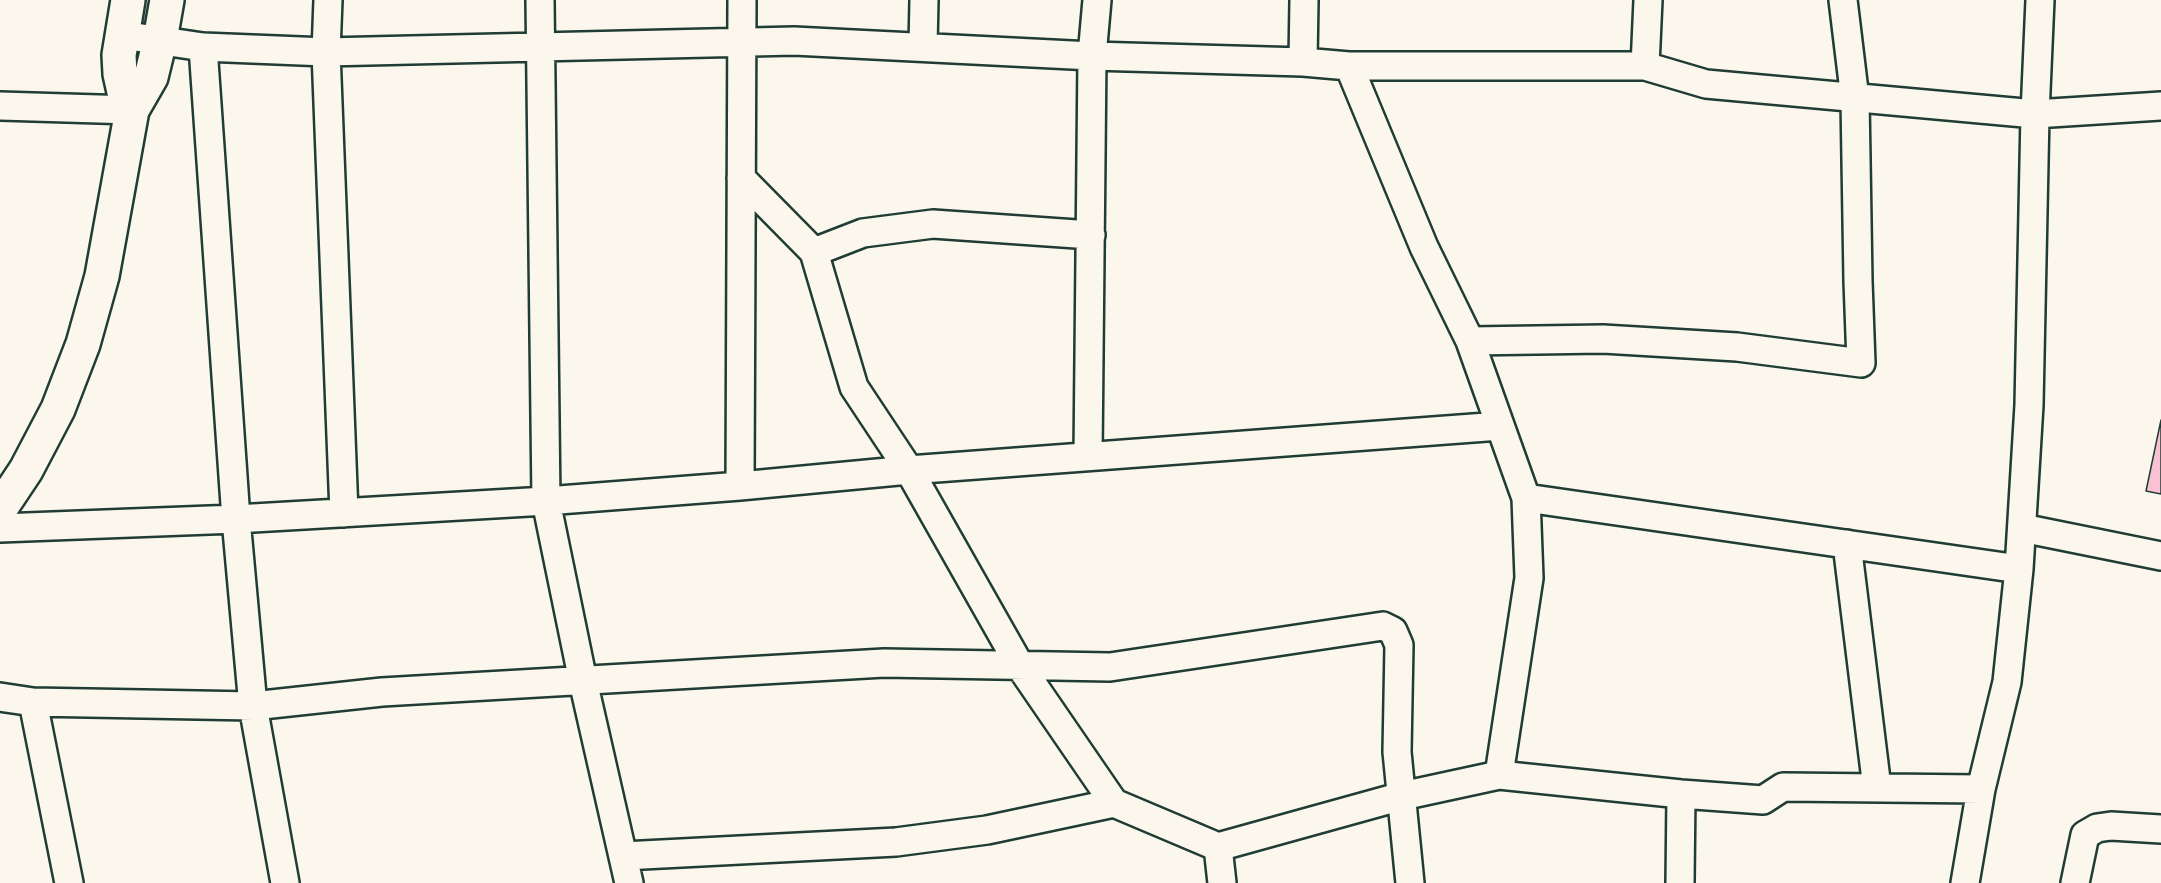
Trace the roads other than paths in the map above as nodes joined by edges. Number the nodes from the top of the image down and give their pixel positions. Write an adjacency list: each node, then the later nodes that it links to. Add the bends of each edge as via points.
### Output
1 (128, 0): 12 (street)
2 (167, 0): 13 (street)
3 (328, 0): 18 (street)
4 (540, 0): 17 (street)
5 (742, 0): 14 (street)
6 (924, 0): 15 (street)
7 (1097, 0): 19 (street)
8 (1304, 0): 20 (street)
9 (1648, 0): 22 (street)
10 (1843, 0): 23 (street)
11 (2040, 0): 27 (street)
12 (122, 35): 13 (street); 26 (street, via 120,74)
13 (160, 40): 16 (street); 26 (street, via 151,77)
14 (741, 42): 15 (street); 17 (street); 28 (street)
15 (923, 46): 19 (street)
16 (203, 47): 18 (street); 40 (street)
17 (541, 47): 18 (street); 37 (street)
18 (326, 52): 39 (street)
19 (1092, 56): 20 (street); 29 (street)
20 (1303, 62): 21 (street)
21 (1349, 66): 22 (street); 31 (street, via 1424,247)
22 (1645, 66): 23 (street, via 1706,84)
23 (1855, 99): 27 (street); 31 (street, via 1862,363 1693,344 1603,339)
24 (0, 106): 26 (street)
25 (2161, 106): 27 (street)
26 (132, 111): 38 (street, via 102,276 84,344 58,409 26,471)
27 (2035, 114): 42 (street, via 2029,405)
28 (741, 178): 30 (street); 35 (street)
29 (1091, 235): 30 (street, via 933,224 863,233); 33 (street)
30 (814, 252): 34 (street, via 854,387)
31 (1470, 341): 32 (street)
32 (1500, 426): 33 (street); 36 (street)
33 (1088, 456): 34 (street)
34 (909, 470): 35 (street); 46 (street)
35 (740, 486): 37 (street)
36 (1526, 498): 43 (street); 51 (street, via 1529,578)
37 (546, 501): 39 (street); 47 (street)
38 (0, 508)
39 (344, 513): 40 (street)
40 (236, 519): 41 (street); 50 (street)
41 (0, 528)
42 (2022, 528): 44 (street); 45 (street)
43 (1847, 544): 45 (street); 52 (street)
44 (2161, 556)
45 (2019, 569): 53 (street, via 2007,682)
46 (1020, 666): 47 (street, via 884,663); 55 (street, via 1110,667 1383,626 1393,631 1399,645 1396,752); 56 (street)
47 (583, 681): 50 (street, via 382,692); 59 (street)
48 (0, 697): 49 (street)
49 (33, 702): 50 (street); 60 (street)
50 (253, 706): 61 (street)
51 (1499, 775): 54 (street); 55 (street)
52 (1877, 788): 53 (street); 54 (street, via 1783,787 1763,800)
53 (1981, 789): 66 (street)
54 (1681, 794): 65 (street)
55 (1402, 796): 58 (street); 64 (street)
56 (1114, 803): 58 (street); 59 (street, via 987,830 897,842)
57 (2161, 829): 67 (street, via 2110,826 2085,835)
58 (1218, 847): 63 (street)
59 (622, 856): 62 (street)
60 (69, 883)
61 (285, 883)
62 (629, 883)
63 (1222, 883)
64 (1410, 883)
65 (1680, 883)
66 (1965, 883)
67 (2075, 883)

